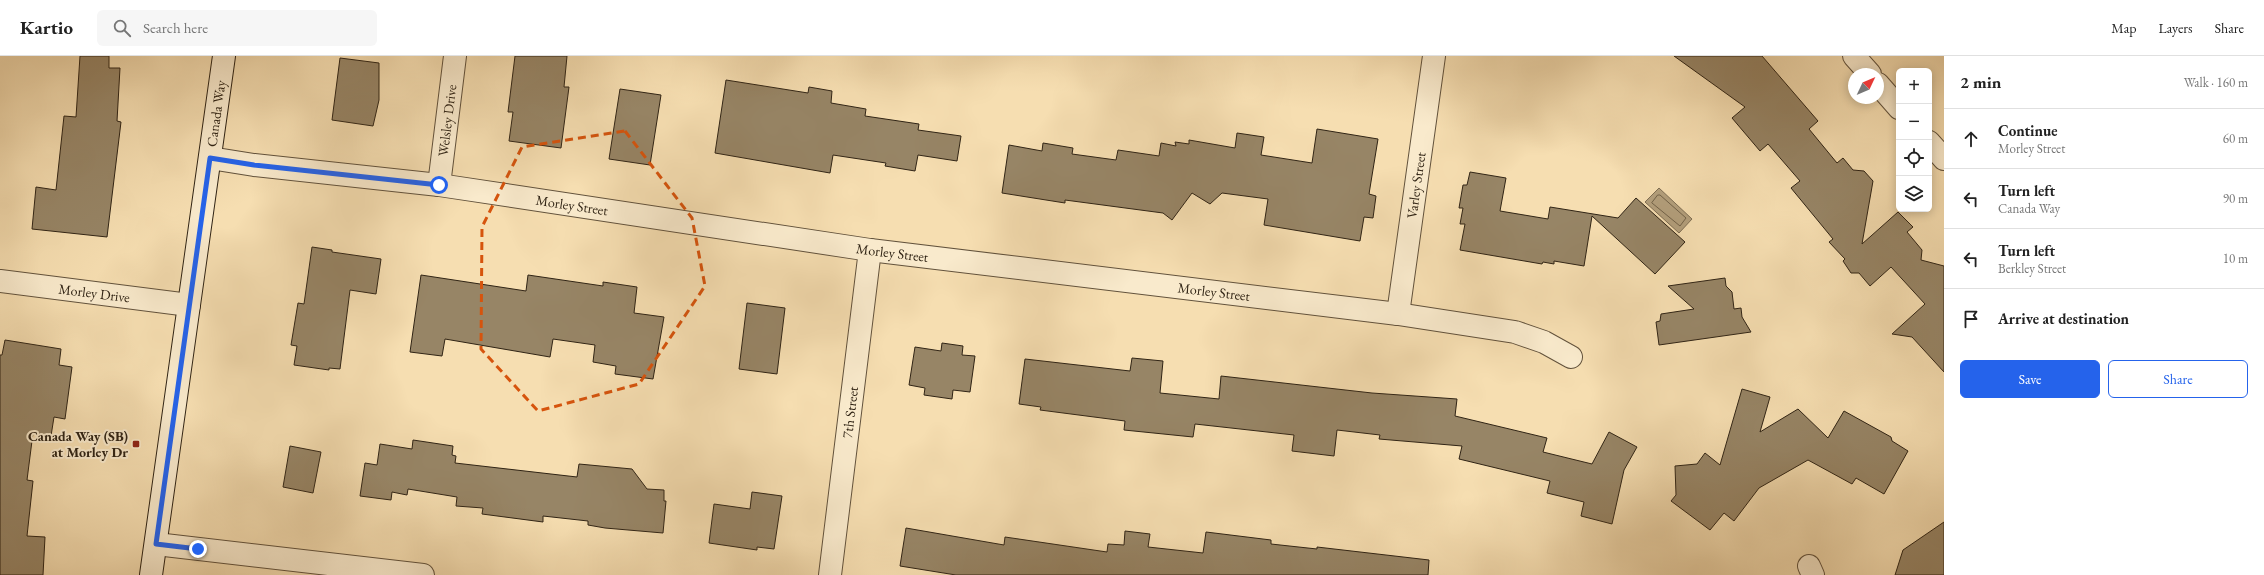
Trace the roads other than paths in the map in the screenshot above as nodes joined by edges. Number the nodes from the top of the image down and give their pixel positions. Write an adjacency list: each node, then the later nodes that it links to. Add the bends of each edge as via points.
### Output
1 (224, 56): 9 (street, Canada Way)
2 (455, 56): 11 (street, Welsley Drive)
3 (1434, 56): 15 (street, Varley Street)
4 (1854, 56): 5 (street)
5 (1865, 68)
6 (1884, 91): 7 (street)
7 (1896, 105)
8 (1932, 145): 10 (street)
9 (210, 158): 11 (street, Morley Street); 14 (street, Canada Way)
10 (1944, 159)
11 (439, 185): 12 (street, Morley Street)
12 (870, 250): 15 (street, Morley Street); 20 (street, 7th Street)
13 (0, 281): 14 (street, Morley Drive)
14 (189, 305): 17 (street, Canada Way)
15 (1398, 314): 16 (street, Morley Street, via 1516,332 1544,342)
16 (1571, 357)
17 (156, 544): 18 (street, Canada Way); 19 (street)
18 (151, 575)
19 (423, 575)
20 (830, 575)

